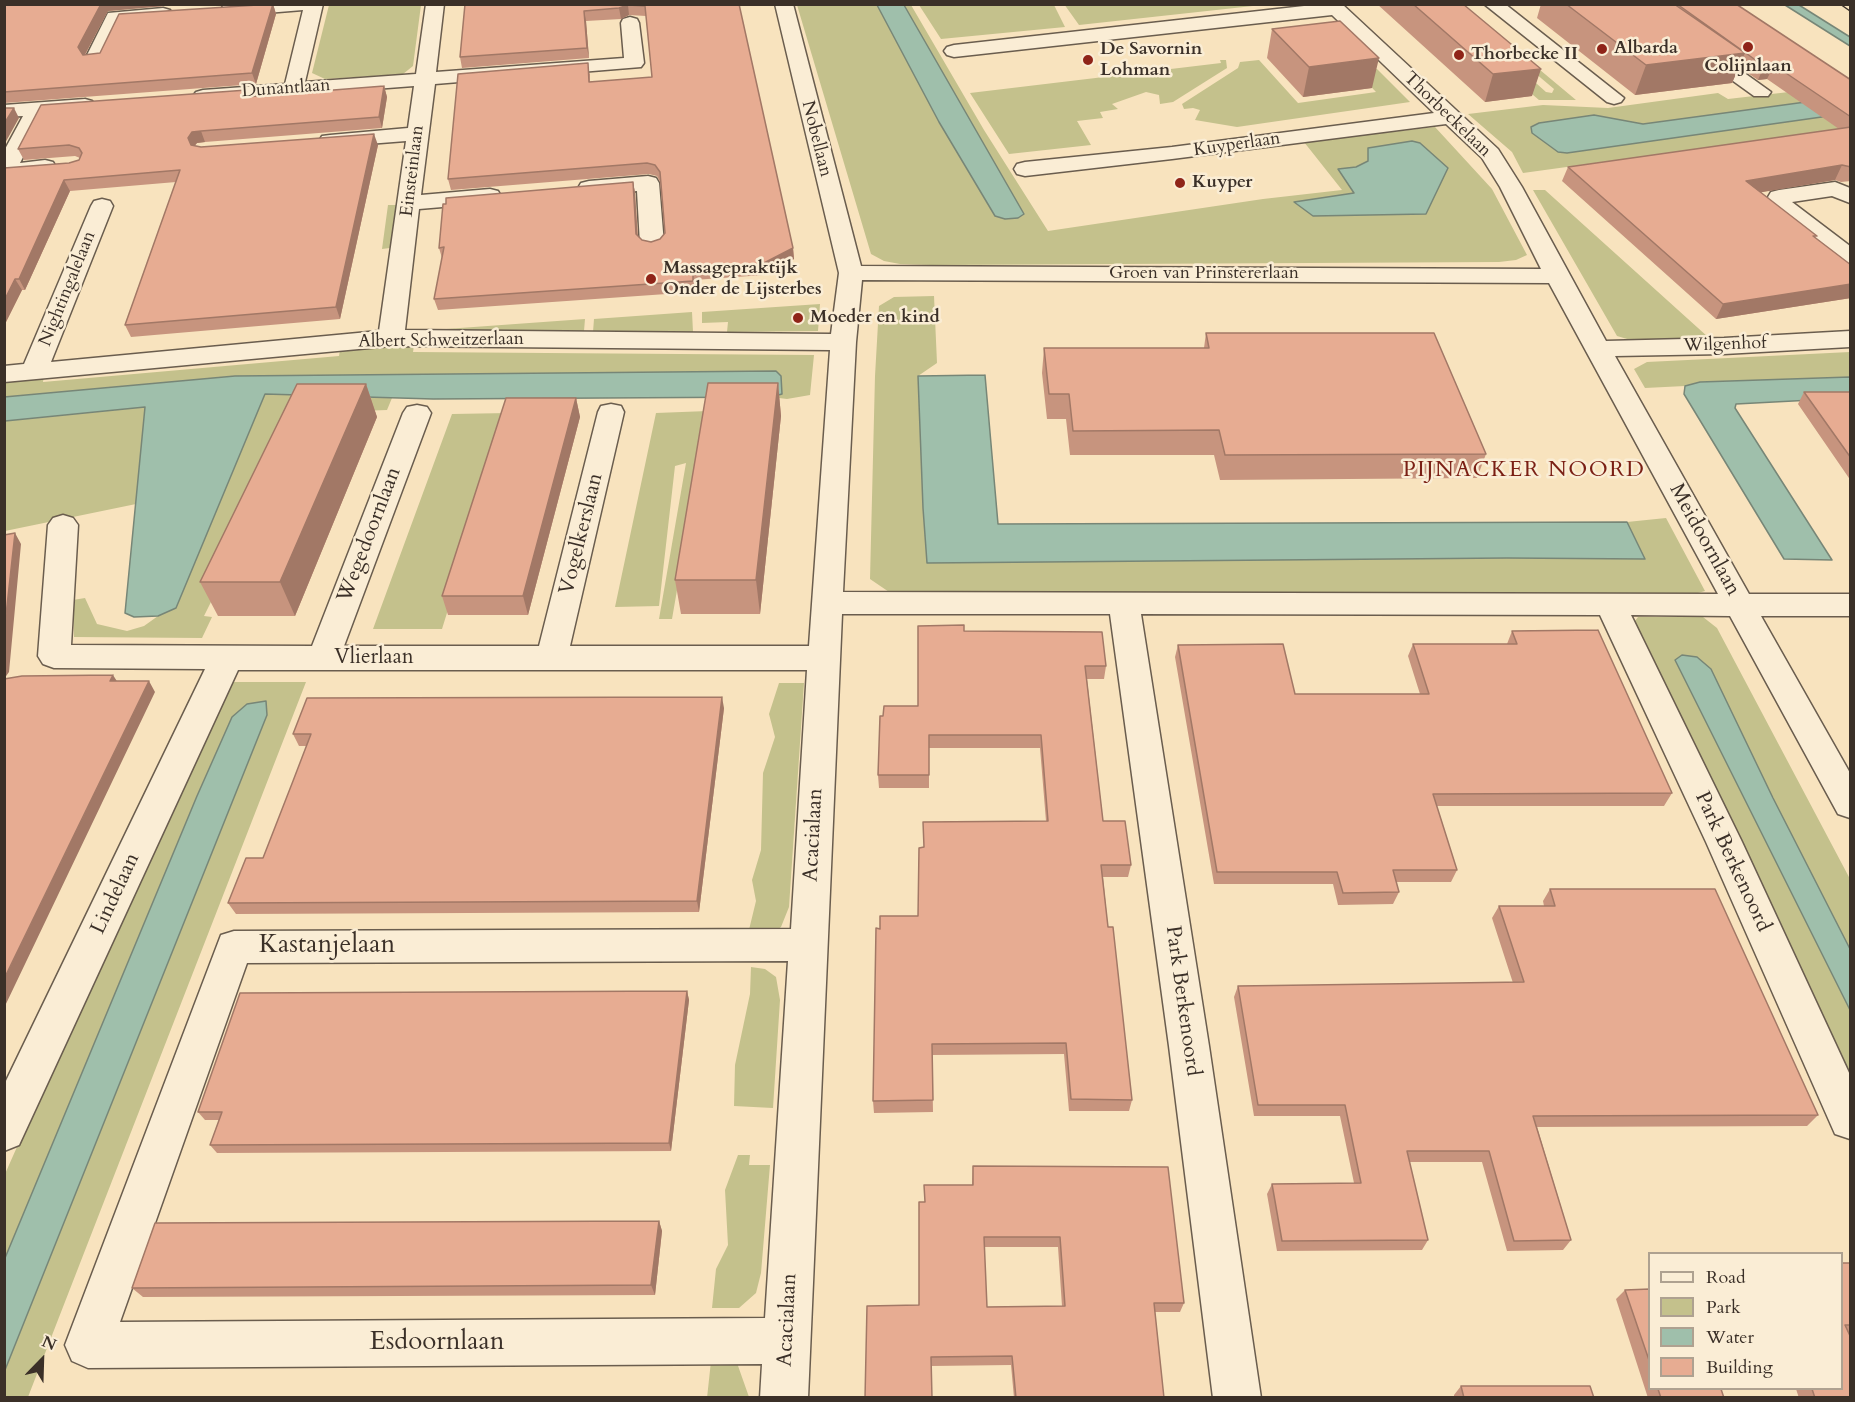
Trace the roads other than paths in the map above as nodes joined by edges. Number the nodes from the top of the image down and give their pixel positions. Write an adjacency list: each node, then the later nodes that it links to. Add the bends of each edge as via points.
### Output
1 (313, 4): 7 (street); 13 (street)
2 (435, 4): 12 (street, Einsteinlaan)
3 (784, 4): 32 (street, Nobellaan)
4 (1493, 4): 16 (street)
5 (1635, 4): 14 (street)
6 (1333, 7): 10 (street); 20 (street, Thorbeckelaan)
7 (207, 12)
8 (184, 13): 11 (street, via 116,17)
9 (630, 23): 12 (street, Dunantlaan, via 633,63)
10 (954, 51)
11 (95, 59)
12 (424, 80): 13 (street, Dunantlaan); 21 (street, Einsteinlaan)
13 (294, 88): 15 (street, Dunantlaan)
14 (1761, 92)
15 (189, 97)
16 (1614, 98)
17 (107, 103): 18 (street)
18 (37, 109): 19 (street); 23 (street, via 4,171)
19 (4, 111)
20 (1450, 117): 24 (street, Kuyperlaan); 33 (street, Thorbeckelaan, via 1490,154)
21 (417, 134): 22 (street); 28 (street, Einsteinlaan)
22 (307, 142)
23 (62, 166)
24 (1024, 169)
25 (568, 190): 30 (street, via 648,183)
26 (511, 195): 28 (street)
27 (1851, 196): 31 (street, via 1835,189 1779,197 1781,204)
28 (408, 203): 34 (street, Einsteinlaan)
29 (102, 206): 38 (street, Nightingalelaan)
30 (652, 244)
31 (1851, 257)
32 (851, 273): 33 (street, Groen van Prinstererlaan); 36 (street, Acacialaan)
33 (1557, 276): 37 (street, Meidoornlaan)
34 (391, 338): 36 (street, Albert Schweitzerlaan); 38 (street, Albert Schweitzerlaan)
35 (1851, 339): 37 (street, Wilgenhof)
36 (843, 342): 43 (street, Acacialaan)
37 (1598, 349): 45 (street, Meidoornlaan)
38 (34, 371): 39 (street, Albert Schweitzerlaan)
39 (4, 374)
40 (417, 412): 50 (street, Wegedoornlaan)
41 (611, 412): 48 (street, Vogelkerslaan)
42 (63, 525): 49 (street, Vlierlaan, via 54,656)
43 (827, 603): 46 (street); 51 (street, Acacialaan)
44 (1610, 604): 45 (street); 46 (street); 54 (street, Park Berkenoord)
45 (1740, 604): 47 (street); 52 (street, Meidoornlaan)
46 (1124, 605): 59 (street, Park Berkenoord)
47 (1851, 605)
48 (552, 657): 50 (street, Vlierlaan); 51 (street, Vlierlaan)
49 (227, 658): 50 (street, Vlierlaan); 55 (street, Lindelaan)
50 (324, 658)
51 (825, 658): 53 (street, Acacialaan)
52 (1851, 804)
53 (808, 945): 56 (street, Acacialaan); 57 (street, Kastanjelaan, via 234,946)
54 (1851, 1120)
55 (4, 1131)
56 (787, 1341): 57 (street, Esdoornlaan); 58 (street, Acacialaan)
57 (88, 1345)
58 (784, 1398)
59 (1238, 1398)

